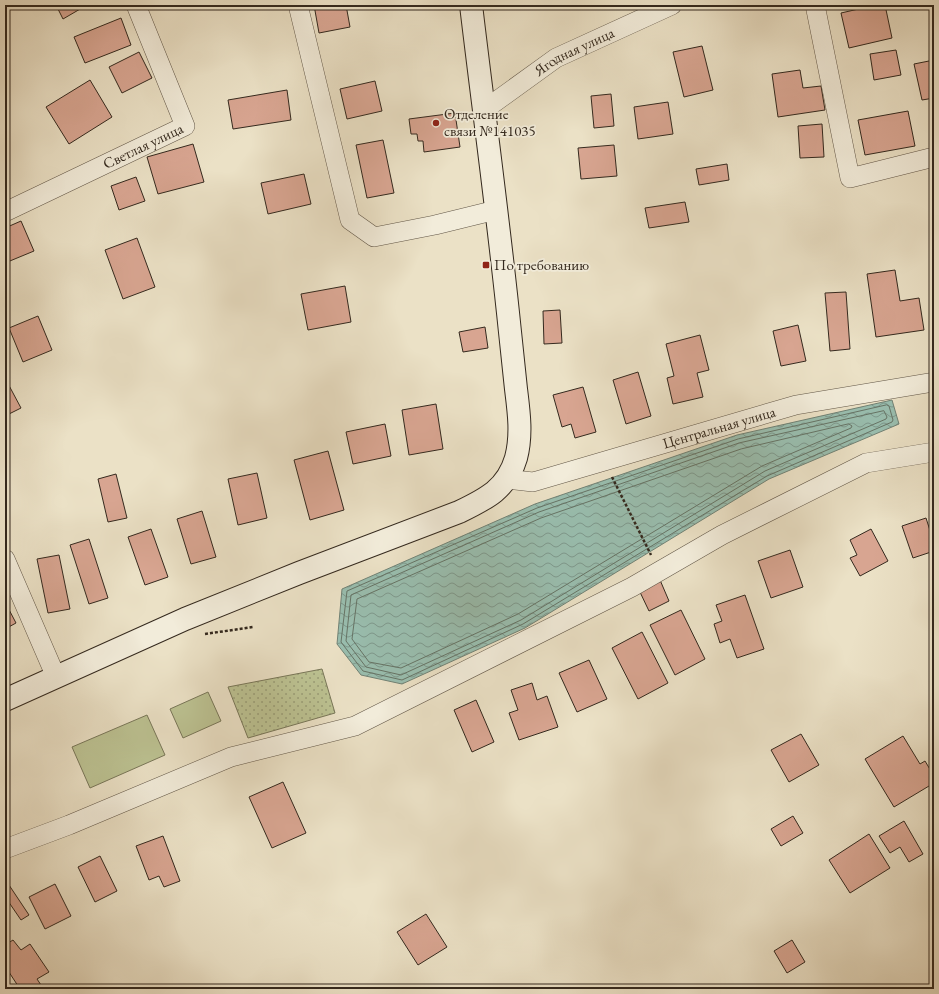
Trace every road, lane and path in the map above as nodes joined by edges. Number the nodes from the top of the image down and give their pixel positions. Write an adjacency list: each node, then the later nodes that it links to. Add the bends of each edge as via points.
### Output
1 (136, 5): 9 (street, Светлая улица, via 185,126)
2 (298, 5): 8 (street, via 350,220 374,237)
3 (471, 5): 6 (street)
4 (672, 5): 6 (street, Ягодная улица, via 556,58)
5 (815, 5): 7 (street, via 850,178)
6 (484, 110): 8 (street)
7 (934, 157)
8 (496, 210): 13 (street, via 520,425 519,445)
9 (5, 212)
10 (934, 382): 13 (street, Центральная улица, via 796,404 533,482)
11 (934, 452): 20 (street, via 866,463 722,535 632,587 355,726 231,757)
12 (611, 475): 14 (path)
13 (506, 479): 16 (street, via 493,494 481,502)
14 (652, 558)
15 (5, 559): 18 (street)
16 (185, 619): 17 (path, via 194,636); 18 (street)
17 (253, 627)
18 (56, 677): 19 (street)
19 (5, 700)
20 (5, 849)

